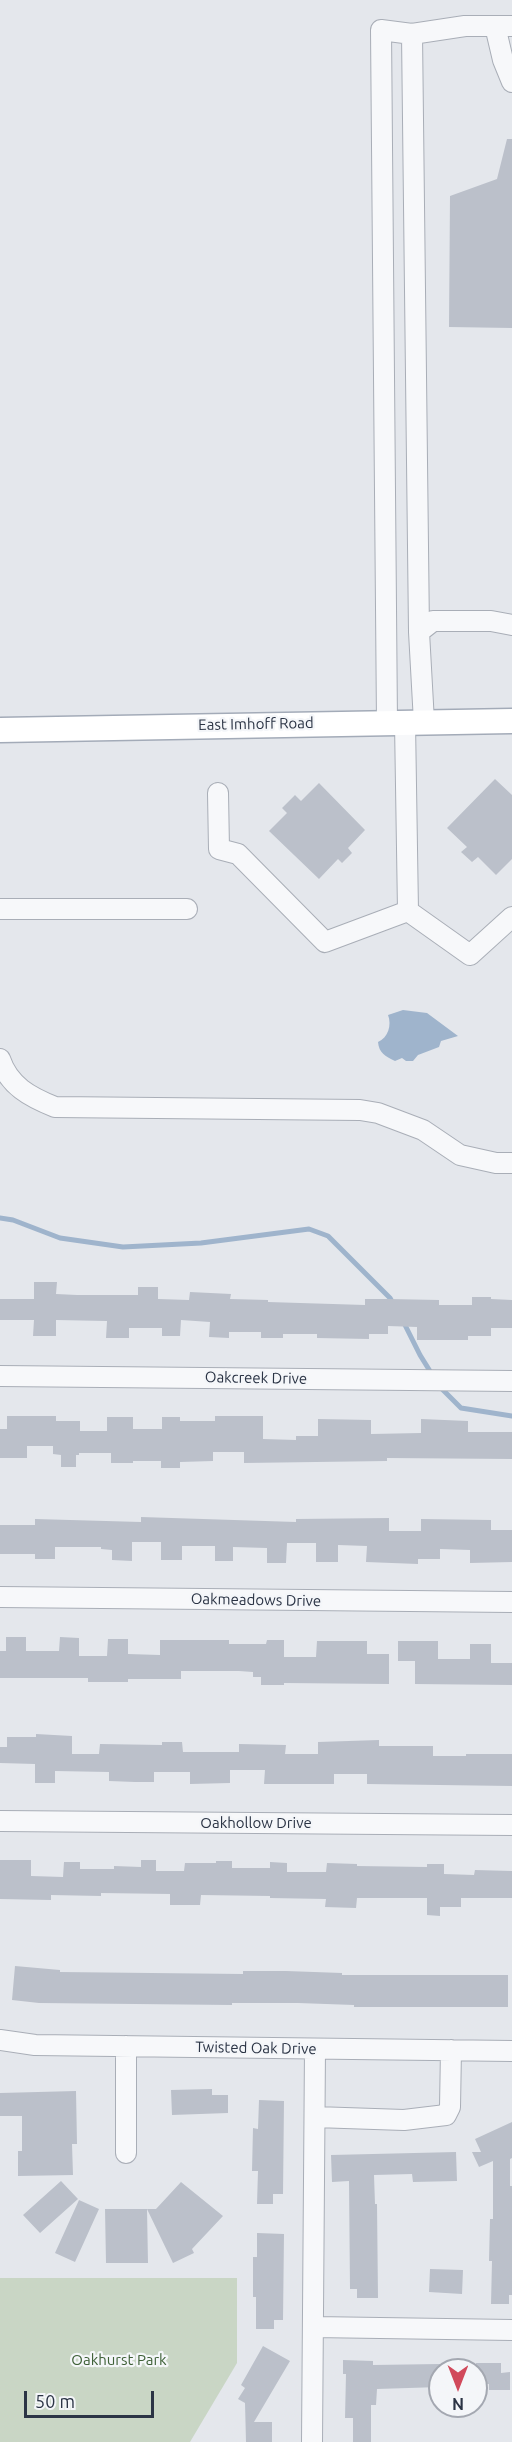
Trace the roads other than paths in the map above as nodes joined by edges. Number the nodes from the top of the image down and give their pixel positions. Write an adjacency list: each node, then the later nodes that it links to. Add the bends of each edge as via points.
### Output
1 (504, 26): 2 (street, via 465,26); 3 (street, via 502,60)
2 (412, 34): 4 (street); 5 (street, via 381,30)
3 (512, 82)
4 (416, 397): 5 (street); 7 (street)
5 (386, 398): 9 (street)
6 (512, 625): 7 (street, via 433,621)
7 (418, 632): 9 (street)
8 (512, 721): 9 (main road, East Imhoff Road)
9 (406, 723): 10 (main road, East Imhoff Road); 14 (street)
10 (0, 730)
11 (218, 793): 14 (street, via 219,849 238,854 325,942)
12 (0, 909): 13 (street)
13 (186, 909)
14 (408, 911): 15 (street, via 470,955)
15 (512, 917)
16 (0, 1059): 17 (street, via 14,1084 32,1098 55,1107 360,1110 423,1130 460,1155)
17 (512, 1163)
18 (0, 1376): 19 (street, Oakcreek Drive)
19 (512, 1381)
20 (0, 1598): 21 (street, Oakmeadows Drive)
21 (512, 1602)
22 (0, 1821): 23 (street, Oakhollow Drive)
23 (512, 1825)
24 (0, 2040): 25 (street, Twisted Oak Drive, via 35,2045)
25 (126, 2046): 26 (street, Twisted Oak Drive); 30 (street)
26 (315, 2049): 27 (street, Twisted Oak Drive); 29 (street)
27 (451, 2050): 28 (street, Twisted Oak Drive); 29 (street, via 450,2107 446,2115 404,2120)
28 (512, 2051)
29 (315, 2117): 31 (street)
30 (126, 2153)
31 (314, 2327): 32 (street); 33 (street)
32 (512, 2330)
33 (312, 2442)

